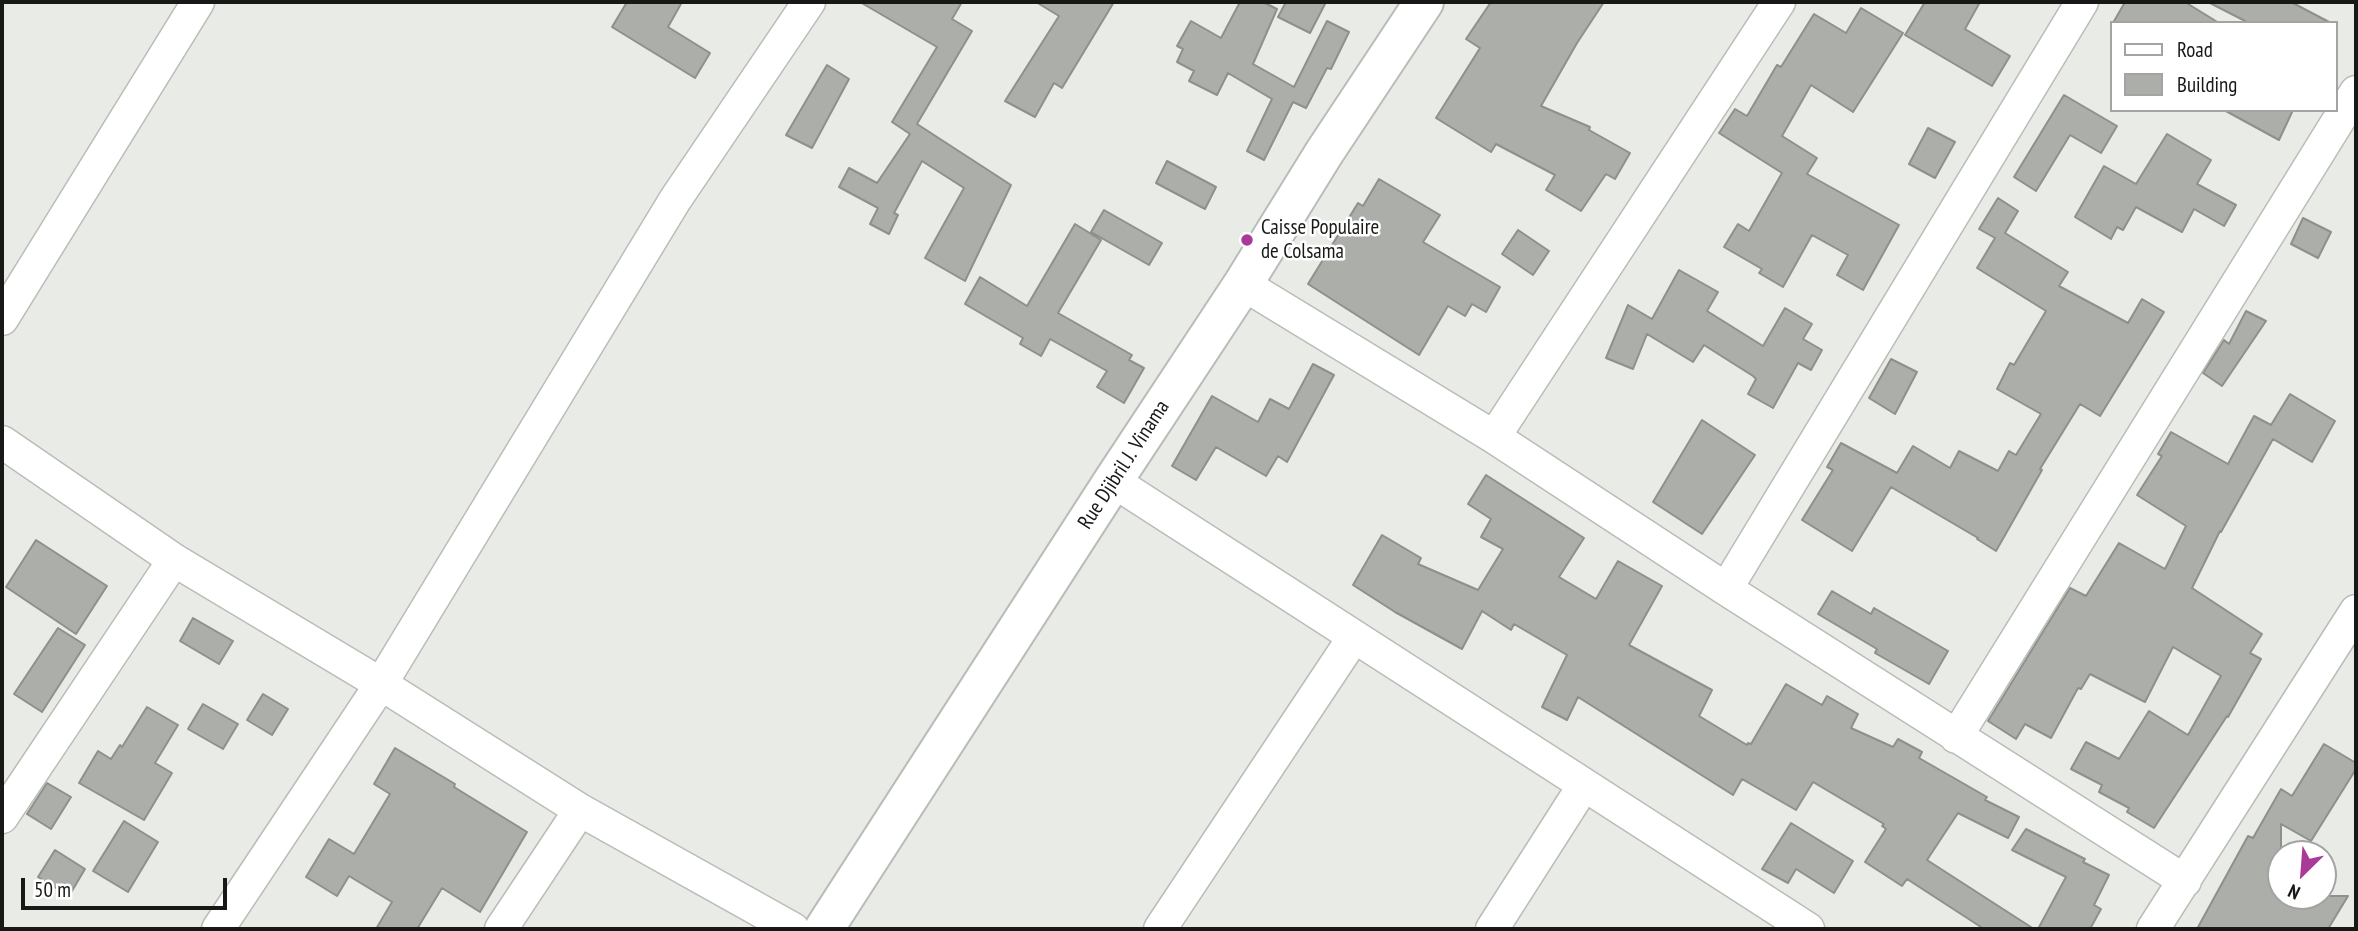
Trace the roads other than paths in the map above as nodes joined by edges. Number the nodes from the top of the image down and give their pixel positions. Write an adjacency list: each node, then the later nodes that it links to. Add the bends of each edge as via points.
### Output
1 (198, 2): 8 (street)
2 (809, 2): 16 (street, via 675,200)
3 (1779, 2): 9 (street)
4 (2082, 2): 13 (street)
5 (1418, 4): 7 (street, Rue Djibril J. Vinama)
6 (2356, 92): 17 (street)
7 (1243, 284): 9 (street); 11 (street, Rue Djibril J. Vinama)
8 (2, 319)
9 (1494, 437): 13 (street)
10 (2, 442): 12 (street)
11 (1113, 481): 15 (street); 26 (street, Rue Djibril J. Vinama)
12 (174, 560): 16 (street); 20 (street)
13 (1726, 589): 17 (street)
14 (2356, 611): 21 (street)
15 (1354, 636): 18 (street); 27 (street)
16 (382, 684): 19 (street); 23 (street)
17 (1956, 737): 21 (street)
18 (1584, 785): 22 (street); 28 (street)
19 (580, 810): 24 (street); 25 (street)
20 (2, 817)
21 (2185, 881): 29 (street)
22 (1804, 928)
23 (218, 929)
24 (501, 929)
25 (793, 929)
26 (824, 929)
27 (1160, 929)
28 (1492, 929)
29 (2153, 929)

